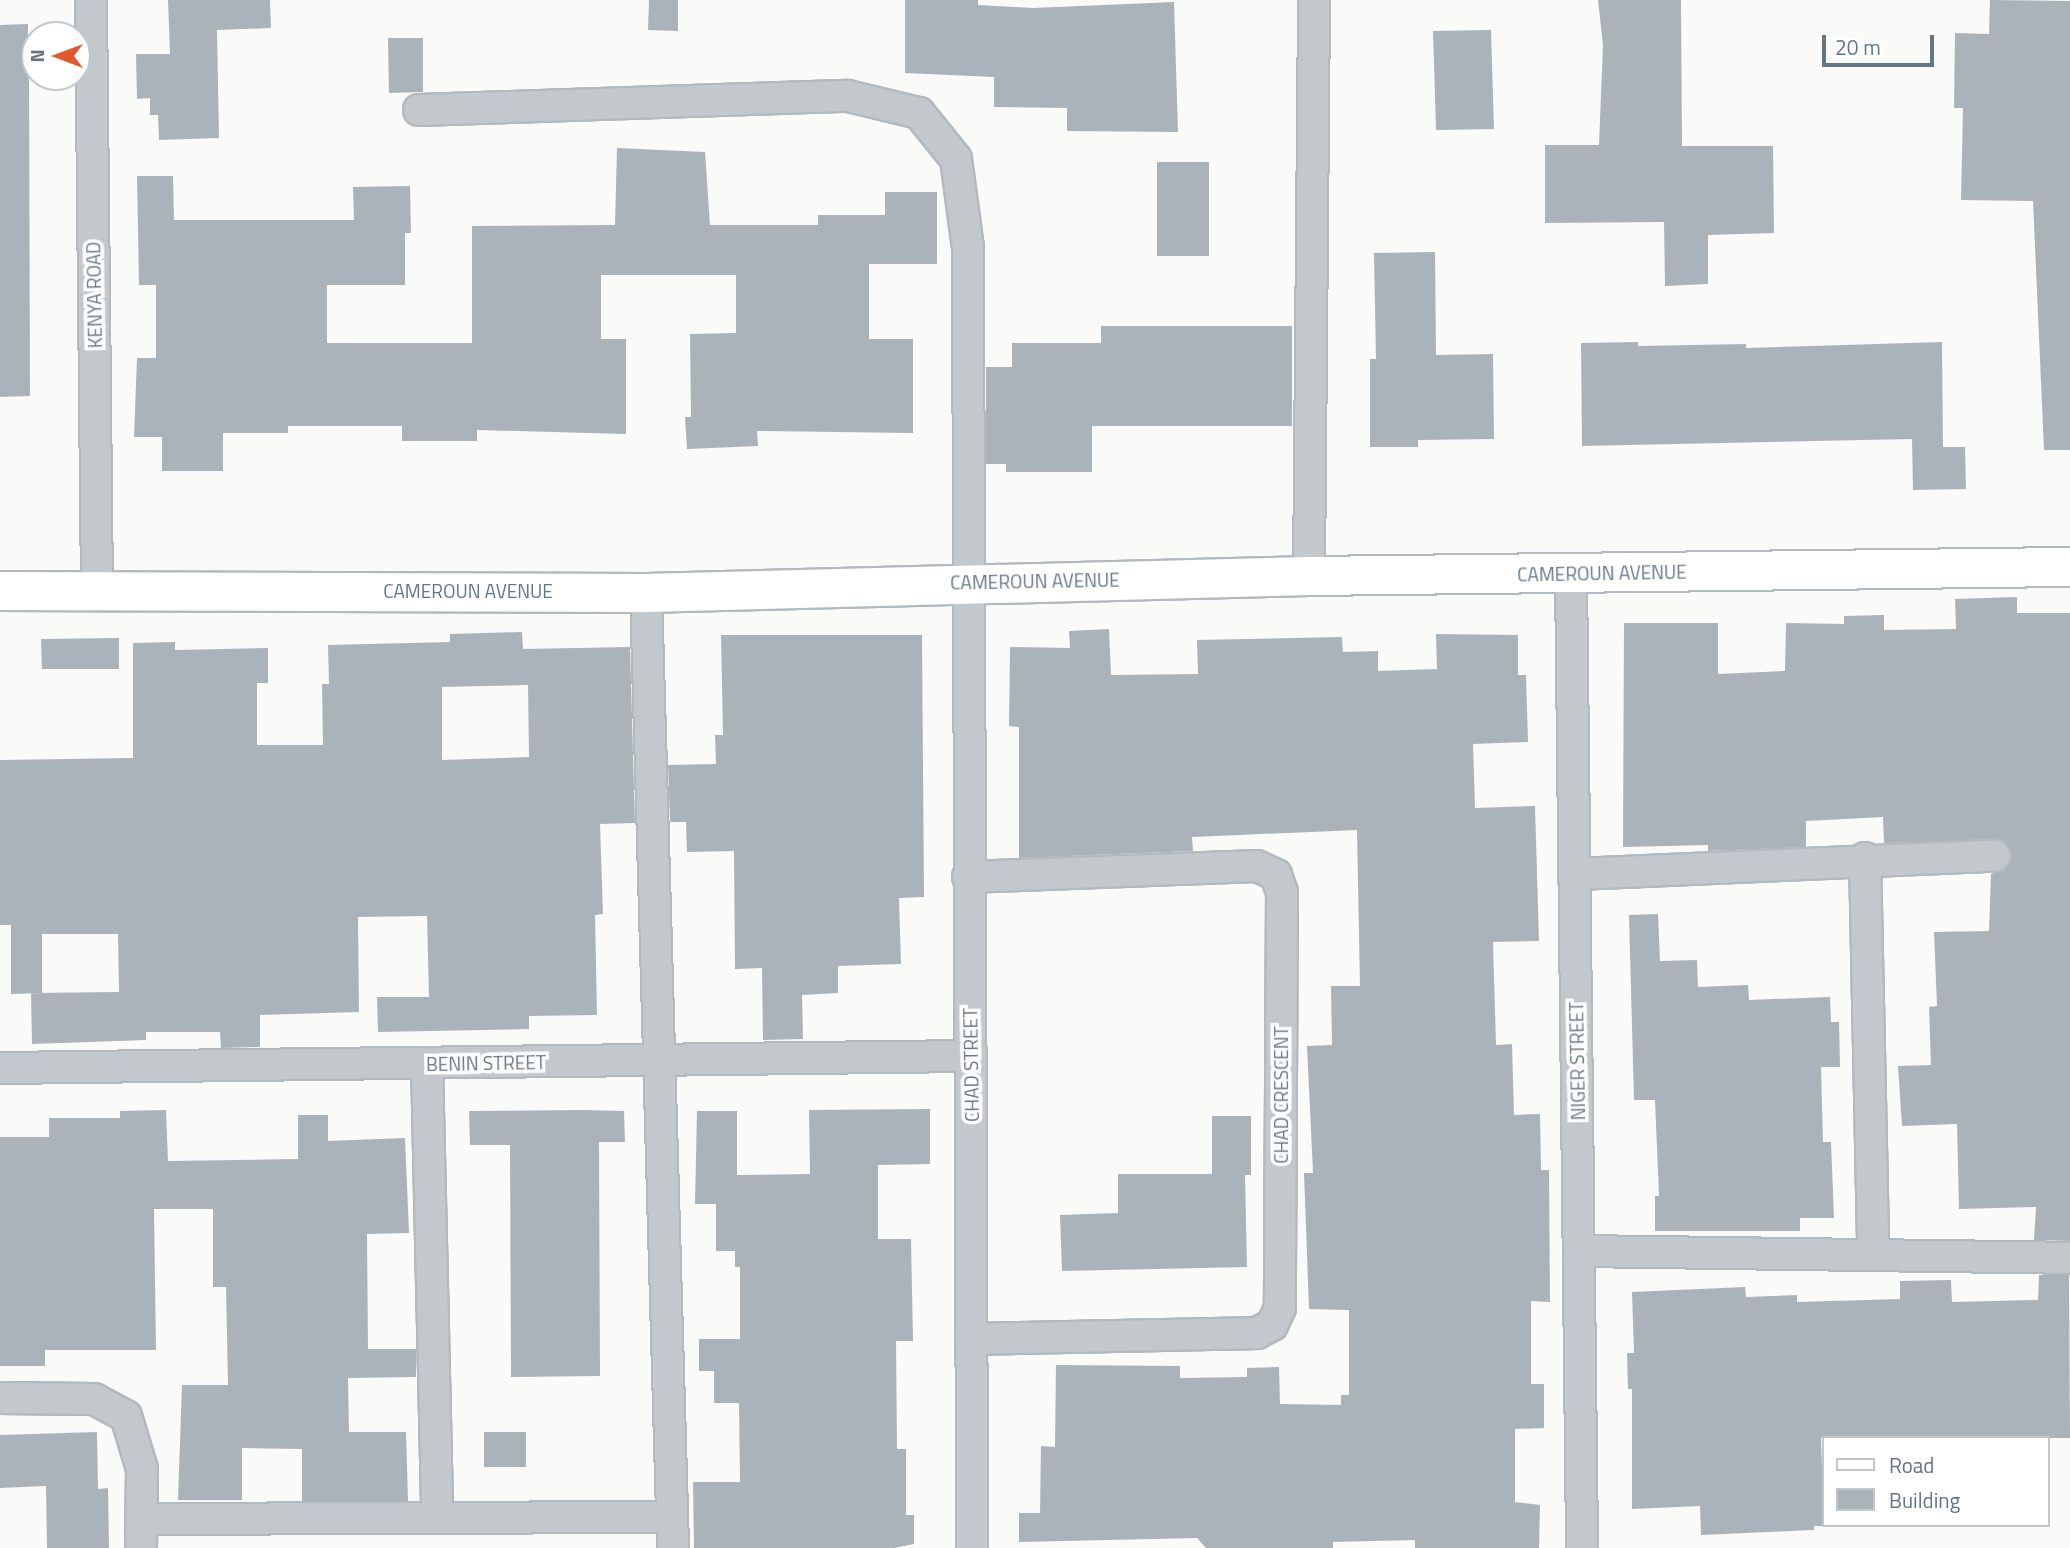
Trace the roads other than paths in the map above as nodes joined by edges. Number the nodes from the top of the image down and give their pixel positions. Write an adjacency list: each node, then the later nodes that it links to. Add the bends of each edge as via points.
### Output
1 (91, 0): 8 (street, KENYA ROAD)
2 (1314, 0): 6 (street)
3 (419, 110): 7 (street, CHAD STREET, via 848,96 919,113 956,159 968,248)
4 (2070, 567): 5 (street, CAMEROUN AVENUE)
5 (1571, 574): 6 (street, CAMEROUN AVENUE); 13 (street, NIGER STREET)
6 (1308, 576): 7 (street, CAMEROUN AVENUE)
7 (967, 582): 10 (street, CAMEROUN AVENUE); 14 (street, CHAD STREET)
8 (97, 589): 9 (street, CAMEROUN AVENUE); 10 (street, CAMEROUN AVENUE)
9 (0, 591)
10 (646, 593): 16 (street)
11 (1995, 856): 12 (street)
12 (1865, 858): 13 (street); 20 (street)
13 (1575, 874): 19 (street, NIGER STREET)
14 (968, 877): 15 (street, CHAD STREET); 22 (street, CHAD CRESCENT, via 1257,866 1276,875 1282,892 1280,1308 1272,1325 1257,1333)
15 (971, 1056): 16 (street, BENIN STREET); 22 (street, CHAD STREET)
16 (656, 1062): 17 (street, BENIN STREET); 25 (street)
17 (427, 1064): 18 (street, BENIN STREET); 24 (street)
18 (0, 1068)
19 (1579, 1251): 20 (street); 29 (street, NIGER STREET)
20 (1873, 1255): 21 (street)
21 (2070, 1258)
22 (974, 1339): 28 (street, CHAD STREET)
23 (0, 1398): 26 (street, via 94,1399 126,1416 142,1469)
24 (437, 1517): 25 (street); 26 (street)
25 (672, 1517): 27 (street)
26 (141, 1534)
27 (673, 1548)
28 (972, 1548)
29 (1582, 1548)

